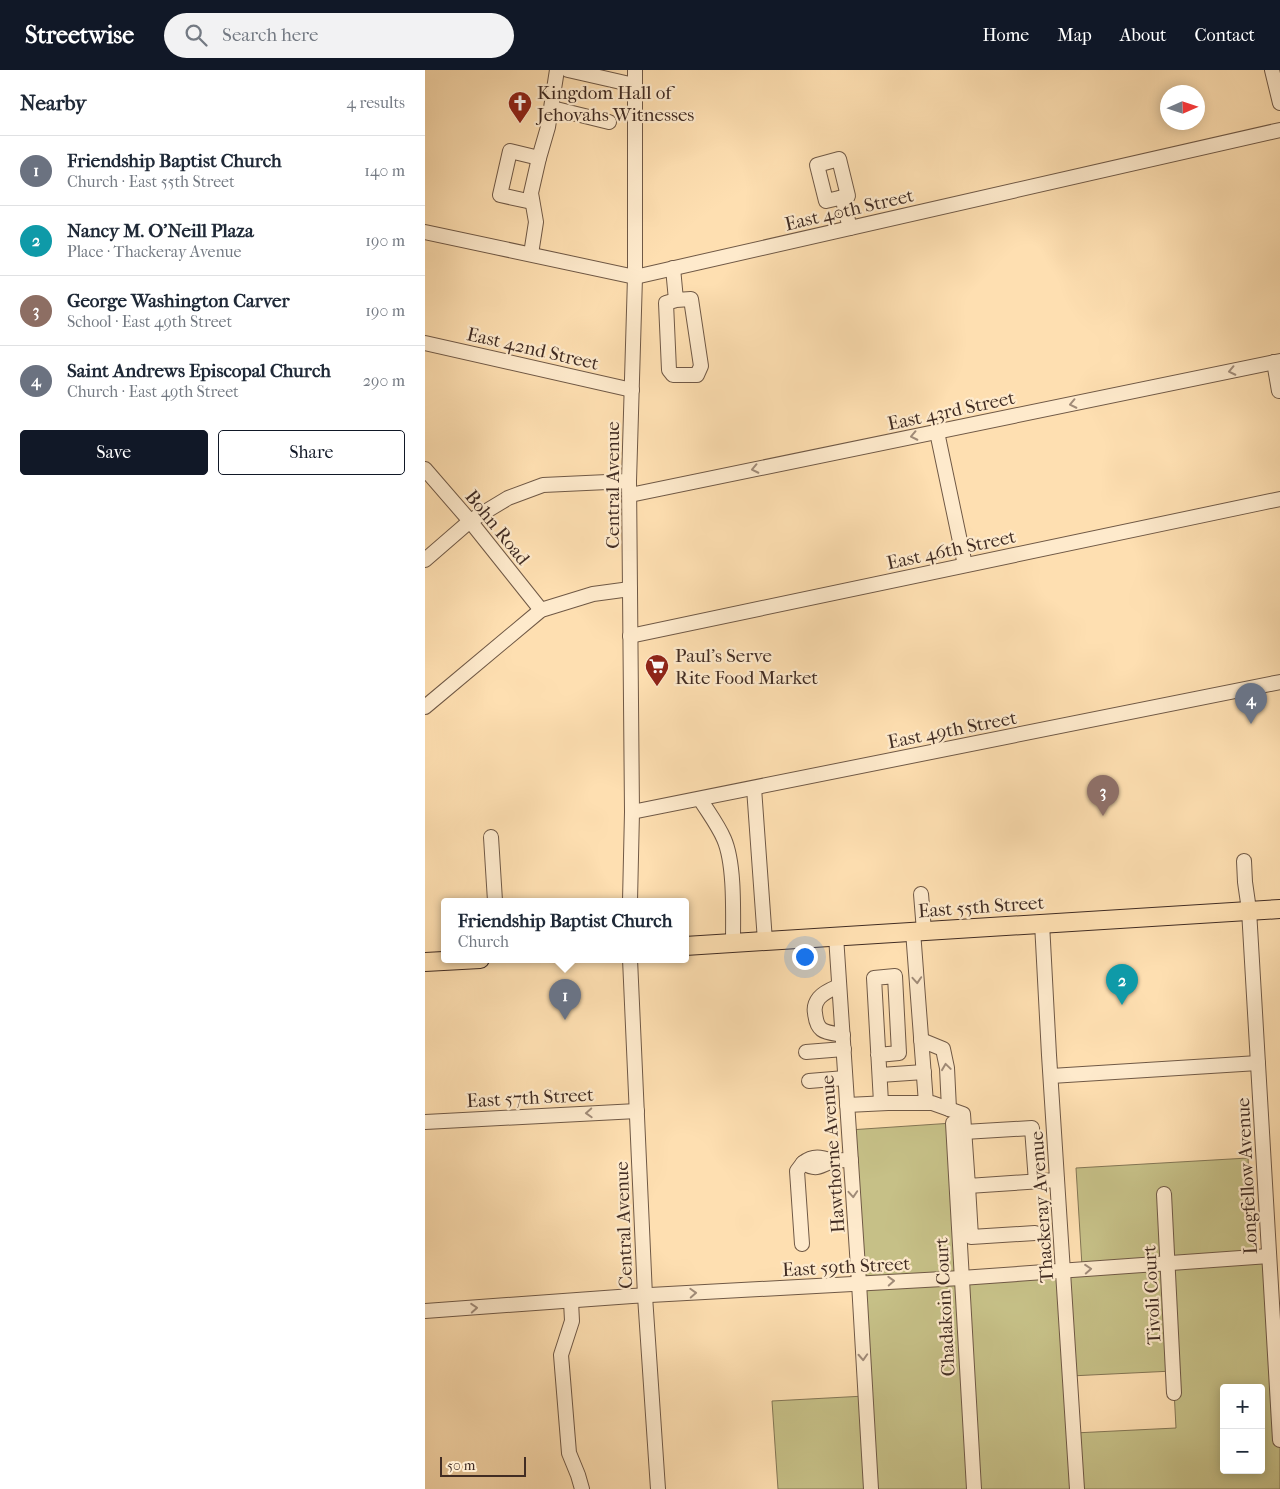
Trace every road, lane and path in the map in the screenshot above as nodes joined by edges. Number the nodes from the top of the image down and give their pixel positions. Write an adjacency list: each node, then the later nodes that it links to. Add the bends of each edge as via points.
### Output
1 (557, 70): 7 (street)
2 (569, 70): 5 (street)
3 (635, 70): 5 (street, Central Avenue)
4 (1273, 70): 6 (street)
5 (634, 85): 17 (street, Central Avenue)
6 (1280, 103)
7 (552, 108): 8 (street); 10 (street)
8 (609, 122)
9 (1280, 130): 13 (street, East 40th Street)
10 (539, 158): 12 (street); 12 (street, via 510,151 500,195)
11 (842, 197): 13 (street)
12 (532, 202): 15 (street, via 535,222)
13 (850, 228): 16 (street, East 40th Street)
14 (425, 232): 15 (street, East 40th Street)
15 (531, 254): 17 (street, East 40th Street)
16 (673, 268): 17 (street, East 40th Street); 18 (street)
17 (635, 277): 21 (street, Central Avenue)
18 (676, 300): 18 (street, via 691,299 701,366 697,375 673,375 669,370 666,303)
19 (425, 343): 21 (street, East 42nd Street)
20 (1277, 362): 22 (street); 23 (street, East 43rd Street, one-way to 23)
21 (632, 390): 25 (street, Central Avenue)
22 (1279, 391)
23 (937, 432): 26 (street, East 43rd Street, one-way to 26); 30 (street)
24 (425, 469): 28 (street, Bohn Road)
25 (629, 481): 26 (street, Central Avenue); 28 (street, via 543,485 508,498)
26 (630, 495): 31 (street, Central Avenue)
27 (1280, 499): 30 (street, East 46th Street)
28 (470, 522): 29 (street); 32 (street, Bohn Road)
29 (425, 560)
30 (965, 566): 33 (street, East 46th Street)
31 (630, 589): 32 (street, via 593,594); 33 (street, Central Avenue)
32 (541, 610): 35 (street)
33 (630, 636): 38 (street, Central Avenue)
34 (1280, 682): 36 (street, East 49th Street)
35 (425, 706)
36 (754, 788): 37 (street, East 49th Street); 49 (street)
37 (700, 798): 38 (street, East 49th Street); 50 (street, via 728,852 732,879)
38 (632, 812): 43 (street, Central Avenue)
39 (491, 837): 42 (street)
40 (1244, 861): 45 (street, Longfellow Avenue)
41 (921, 894): 47 (street)
42 (495, 898)
43 (631, 898)
44 (1280, 908): 45 (main road, East 55th Street)
45 (1249, 910): 46 (main road, East 55th Street); 61 (street, Longfellow Avenue)
46 (1042, 923): 47 (main road, East 55th Street); 64 (street, Thackeray Avenue)
47 (918, 931): 48 (main road, East 55th Street); 57 (street, one-way to 57)
48 (836, 936): 49 (main road, East 55th Street); 55 (street, Hawthorne Avenue)
49 (765, 941): 50 (main road, East 55th Street)
50 (733, 943): 51 (main road, East 55th Street)
51 (689, 946)
52 (441, 961): 53 (main road)
53 (425, 962)
54 (630, 963): 71 (street, Central Avenue)
55 (839, 986): 56 (street, Hawthorne Avenue); 56 (street, via 823,994 814,1008 816,1024 821,1030)
56 (843, 1035): 58 (street, Hawthorne Avenue)
57 (921, 1040): 62 (street); 70 (street, one-way to 57, via 943,1049)
58 (843, 1050): 59 (street); 65 (street, Hawthorne Avenue)
59 (806, 1052)
60 (879, 1055): 60 (street, via 874,978 895,976 899,1053); 63 (street)
61 (1258, 1063): 64 (street); 82 (street, Longfellow Avenue)
62 (924, 1072): 63 (street); 68 (street)
63 (880, 1075): 67 (street)
64 (1051, 1076): 76 (street, Thackeray Avenue)
65 (845, 1078): 66 (street); 69 (street, Hawthorne Avenue)
66 (809, 1080)
67 (881, 1103): 68 (street); 69 (street)
68 (926, 1103): 70 (street)
69 (847, 1105): 75 (street, Hawthorne Avenue)
70 (949, 1109): 72 (street)
71 (637, 1111): 73 (street, East 57th Street, one-way to 73); 87 (street, Central Avenue)
72 (958, 1119): 74 (street); 85 (street, Chadakoin Court)
73 (425, 1122)
74 (964, 1132): 77 (street, via 1032,1128); 78 (street)
75 (851, 1160): 81 (street, via 809,1158 797,1172); 86 (street, Hawthorne Avenue, one-way to 86)
76 (1057, 1180): 77 (street); 84 (street, Thackeray Avenue)
77 (1036, 1182): 78 (street)
78 (968, 1186): 80 (street, via 971,1238)
79 (1164, 1194): 83 (street, Tivoli Court)
80 (1035, 1232)
81 (802, 1244)
82 (1269, 1256): 83 (street, East 59th Street); 91 (street, Longfellow Avenue)
83 (1168, 1264): 84 (street, East 59th Street, one-way to 83); 90 (street, Tivoli Court)
84 (1064, 1271): 85 (street, East 59th Street); 96 (street, Thackeray Avenue)
85 (961, 1278): 86 (street, East 59th Street, one-way to 85); 95 (street, Chadakoin Court)
86 (859, 1283): 87 (street, East 59th Street, one-way to 86); 94 (street, Hawthorne Avenue, one-way to 94)
87 (645, 1296): 88 (street, East 59th Street); 93 (street, Central Avenue)
88 (571, 1301): 89 (street, East 59th Street, one-way to 88); 92 (street, via 572,1321 561,1355 569,1454)
89 (425, 1311)
90 (1175, 1393)
91 (1280, 1440)
92 (581, 1489)
93 (658, 1489)
94 (871, 1489)
95 (974, 1489)
96 (1077, 1489)

